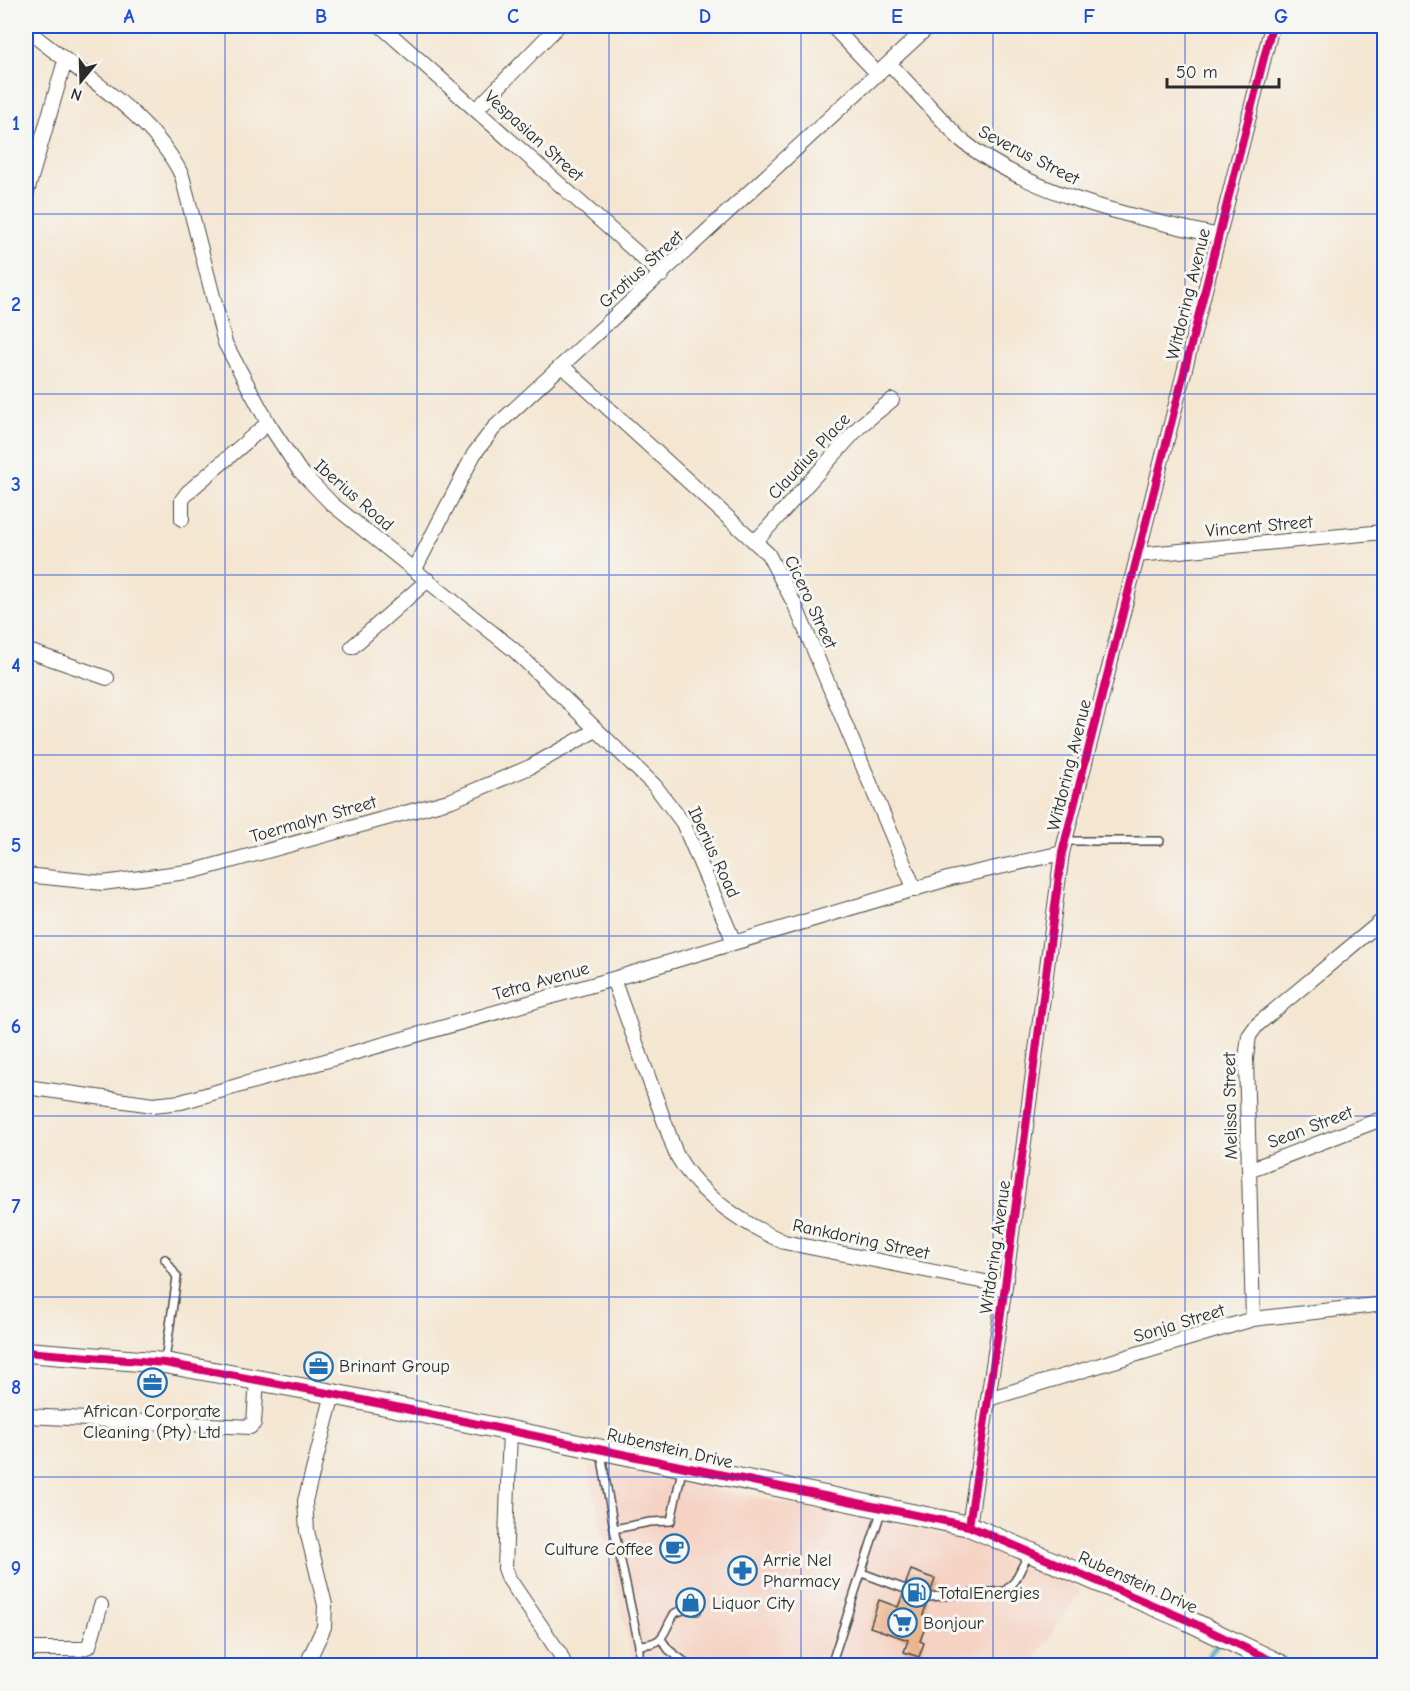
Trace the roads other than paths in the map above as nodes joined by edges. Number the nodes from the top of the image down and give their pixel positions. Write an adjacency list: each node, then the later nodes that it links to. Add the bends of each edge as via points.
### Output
1 (381, 26): 10 (street, Vespasian Street)
2 (558, 26): 10 (street)
3 (832, 26): 9 (street)
4 (929, 26): 8 (street, Grotius Street)
5 (1272, 26): 12 (street, Witdoring Avenue)
6 (26, 29): 7 (street, Iberius Road)
7 (64, 61): 11 (street); 16 (street, Iberius Road, via 127,109 171,152 182,176 225,343)
8 (889, 63): 9 (street, Grotius Street); 12 (street, Severus Street, via 959,138 1001,165 1085,203)
9 (878, 74): 13 (street, Grotius Street)
10 (477, 109): 13 (street, Vespasian Street)
11 (26, 195)
12 (1219, 236): 20 (street, Witdoring Avenue)
13 (662, 275): 14 (street, Grotius Street)
14 (562, 366): 19 (street, Cicero Street); 21 (street, Grotius Street, via 485,438)
15 (892, 400): 19 (street, Claudius Place, via 861,425)
16 (268, 423): 17 (street, via 188,492 182,500); 21 (street, Iberius Road, via 314,489)
17 (182, 519)
18 (1384, 532): 20 (street, Vincent Street)
19 (756, 541): 30 (street, Cicero Street, via 779,571 795,605)
20 (1137, 555): 28 (street, Witdoring Avenue)
21 (415, 569): 22 (street, Iberius Road)
22 (428, 580): 23 (street); 26 (street, Iberius Road, via 514,650)
23 (352, 647)
24 (26, 650): 25 (street)
25 (107, 678)
26 (596, 730): 29 (street, Toermalyn Street, via 530,767 452,800 194,871 103,883); 32 (street, Iberius Road, via 671,804 696,849)
27 (1160, 841): 28 (lane)
28 (1064, 847): 30 (street, Tetra Avenue); 38 (street, Witdoring Avenue)
29 (26, 876)
30 (915, 890): 32 (street, Tetra Avenue)
31 (1384, 919): 36 (street, Melissa Street, via 1257,1025 1249,1036)
32 (734, 942): 33 (street, Tetra Avenue)
33 (613, 979): 34 (street, Tetra Avenue, via 166,1105); 38 (street, Rankdoring Street, via 676,1154 700,1187 729,1211 752,1228 784,1242)
34 (26, 1087)
35 (1384, 1118): 36 (street, Sean Street)
36 (1249, 1170): 40 (street, Melissa Street)
37 (165, 1259): 42 (lane, via 177,1277)
38 (1005, 1286): 45 (street, Witdoring Avenue)
39 (1384, 1304): 40 (street, Sonja Street)
40 (1253, 1320): 45 (street, Sonja Street)
41 (26, 1352): 42 (street, Rubenstein Drive)
42 (165, 1363): 43 (street, Rubenstein Drive)
43 (257, 1380): 44 (street, Rubenstein Drive); 46 (street, via 254,1423 250,1427)
44 (333, 1394): 47 (street, Rubenstein Drive); 62 (street, via 305,1501 307,1531 325,1605 324,1627)
45 (988, 1400): 51 (street, Witdoring Avenue)
46 (26, 1416)
47 (510, 1430): 48 (street, Rubenstein Drive); 64 (street, via 505,1568)
48 (600, 1448): 49 (street, Rubenstein Drive); 52 (lane)
49 (682, 1467): 50 (street, Rubenstein Drive); 52 (lane, via 671,1521)
50 (883, 1507): 51 (street, Rubenstein Drive); 54 (lane)
51 (969, 1526): 53 (street, Rubenstein Drive)
52 (614, 1530): 60 (lane)
53 (1029, 1553): 56 (lane, via 1015,1581 1005,1591); 67 (street, Rubenstein Drive, via 1078,1578)
54 (862, 1573): 55 (lane); 63 (lane)
55 (904, 1588)
56 (929, 1597)
57 (101, 1605): 61 (street, via 89,1646)
58 (697, 1611): 59 (lane, via 675,1613)
59 (661, 1640): 60 (lane); 66 (lane)
60 (639, 1645): 65 (lane)
61 (26, 1649)
62 (310, 1657)
63 (833, 1659)
64 (565, 1665)
65 (639, 1665)
66 (690, 1665)
67 (1283, 1665)

